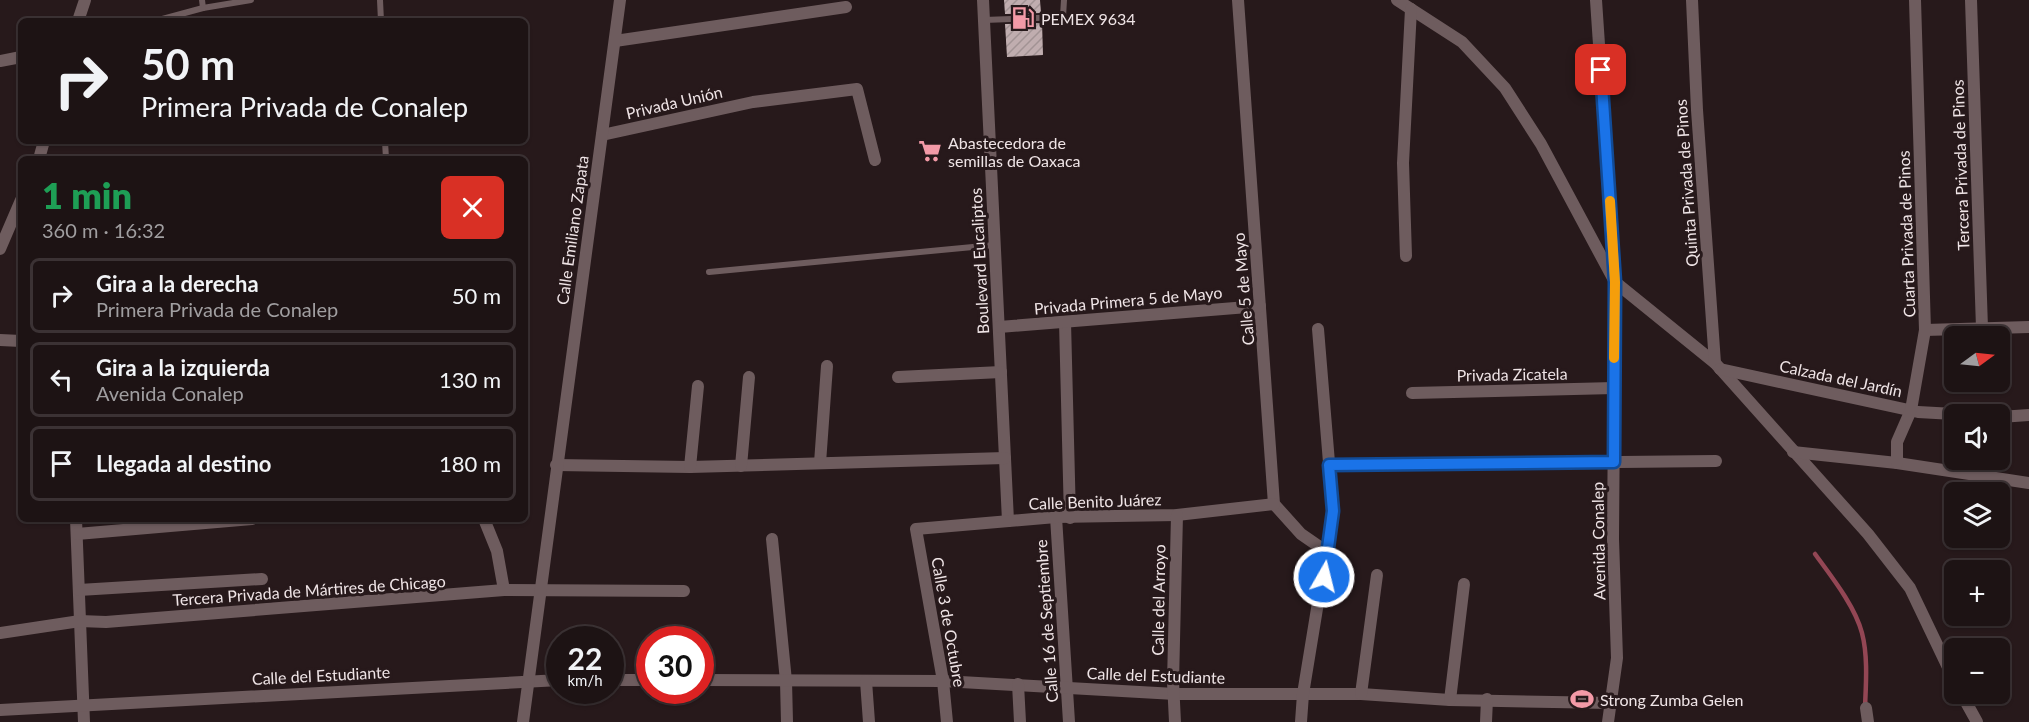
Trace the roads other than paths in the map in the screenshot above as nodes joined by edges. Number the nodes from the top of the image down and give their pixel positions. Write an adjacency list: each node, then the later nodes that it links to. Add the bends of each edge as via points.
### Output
1 (85, 0): 17 (street)
2 (202, 0): 15 (lane)
3 (250, 0): 15 (lane)
4 (380, 0): 19 (lane)
5 (620, 0): 21 (street, Calle Emiliano Zapata)
6 (983, 0): 20 (street, Boulevard Eucaliptos)
7 (1064, 0): 20 (lane, via 1063,17)
8 (1238, 0): 32 (street, Calle 5 de Mayo)
9 (1397, 0): 16 (street)
10 (1596, 0): 31 (street, Avenida Conalep)
11 (1692, 0): 44 (street, Quinta Privada de Pinos)
12 (1915, 0): 40 (street, Cuarta Privada de Pinos)
13 (1971, 0): 34 (street, Tercera Privada de Pinos)
14 (846, 7): 21 (street)
15 (203, 8): 18 (lane)
16 (1411, 9): 29 (street, via 1403,163); 31 (street, via 1462,42 1505,88 1558,174)
17 (79, 18)
18 (166, 18)
19 (381, 18)
20 (984, 20): 27 (street, Boulevard Eucaliptos)
21 (615, 41): 24 (street, Calle Emiliano Zapata)
22 (18, 58): 23 (street)
23 (0, 61)
24 (602, 135): 25 (street, Privada Unión, via 753,102 857,89); 61 (street, Calle Emiliano Zapata)
25 (875, 160)
26 (18, 207): 28 (street)
27 (995, 245): 30 (lane); 35 (street, Boulevard Eucaliptos)
28 (0, 249)
29 (1406, 256)
30 (709, 273)
31 (1615, 282): 44 (street); 49 (street, Avenida Conalep)
32 (1260, 306): 33 (street, Privada Primera 5 de Mayo); 66 (street, Calle 5 de Mayo)
33 (1065, 322): 35 (street, Privada Primera 5 de Mayo); 69 (street)
34 (1982, 326)
35 (999, 327): 45 (street, Boulevard Eucaliptos)
36 (2010, 327): 37 (street)
37 (2029, 327)
38 (1318, 329): 62 (street)
39 (1944, 329): 40 (street)
40 (1925, 330): 51 (street, Cuarta Privada de Pinos)
41 (0, 340): 42 (street)
42 (18, 341)
43 (827, 366): 59 (street)
44 (1718, 366): 51 (street, Calzada del Jardín); 55 (street)
45 (1001, 372): 47 (street); 56 (street, Boulevard Eucaliptos)
46 (749, 377): 63 (street)
47 (898, 377)
48 (698, 386): 64 (street)
49 (1614, 388): 50 (street, Privada Zicatela); 58 (street, Avenida Conalep)
50 (1412, 393)
51 (1911, 410): 52 (street, Calzada del Jardín); 60 (street, Cuarta Privada de Pinos, via 1898,442)
52 (1944, 413)
53 (2029, 416): 54 (street)
54 (2010, 417)
55 (1793, 452): 60 (street); 87 (street, via 1868,534 1910,588)
56 (1005, 458): 59 (street); 70 (street, Boulevard Eucaliptos)
57 (1716, 461): 58 (street)
58 (1614, 462): 62 (street); 101 (street, Avenida Conalep, via 1617,658)
59 (820, 463): 63 (street)
60 (1897, 463): 65 (street)
61 (556, 465): 64 (street); 83 (street, Calle Emiliano Zapata)
62 (1329, 465): 77 (street, via 1333,511)
63 (741, 466): 64 (street)
64 (690, 467)
65 (2029, 483)
66 (1274, 504): 67 (street, Calle Benito Juárez); 77 (street, via 1301,534)
67 (1177, 515): 69 (street, Calle Benito Juárez); 96 (street, Calle del Arroyo)
68 (1056, 517): 69 (street, Calle Benito Juárez); 70 (street, Calle Benito Juárez); 95 (street, Calle 16 de Septiembre)
69 (1070, 518)
70 (1008, 521): 74 (street, Calle Benito Juárez)
71 (76, 522): 75 (street)
72 (217, 522): 75 (street)
73 (485, 522): 82 (street, via 497,551)
74 (916, 529): 93 (street, Calle 3 de Octubre)
75 (77, 534): 81 (street)
76 (772, 539): 91 (street)
77 (1327, 552): 97 (street)
78 (1377, 575): 98 (street)
79 (262, 579): 81 (street)
80 (1464, 584): 100 (street)
81 (79, 590): 85 (street)
82 (504, 590): 83 (street, Tercera Privada de Mártires de Chicago); 85 (street, Tercera Privada de Mártires de Chicago, via 345,605)
83 (541, 590): 84 (street, Tercera Privada de Mártires de Chicago); 88 (street, Calle Emiliano Zapata)
84 (684, 591)
85 (80, 621): 86 (street, Tercera Privada de Mártires de Chicago); 103 (street)
86 (0, 633)
87 (1944, 659)
88 (531, 679): 89 (street, Calle del Estudiante); 103 (street, Calle del Estudiante); 107 (street, Calle Emiliano Zapata)
89 (546, 680)
90 (714, 680): 91 (street, Calle del Estudiante)
91 (786, 681): 92 (street, Calle del Estudiante); 108 (street)
92 (866, 681): 93 (street, Calle del Estudiante); 109 (street)
93 (943, 681): 94 (street, Calle del Estudiante); 110 (street, Calle 3 de Octubre)
94 (1018, 684): 95 (street, Calle del Estudiante); 111 (street)
95 (1066, 688): 96 (street, Calle del Estudiante); 112 (street, Calle 16 de Septiembre)
96 (1175, 694): 97 (street, Calle del Estudiante); 113 (street, Calle del Arroyo)
97 (1303, 694): 98 (street, Calle del Estudiante); 114 (street)
98 (1361, 694): 100 (street, Calle del Estudiante)
99 (1487, 699): 100 (street, Calle del Estudiante); 101 (street, Calle del Estudiante); 115 (street)
100 (1450, 700)
101 (1611, 703): 116 (street, Avenida Conalep)
102 (1967, 704): 118 (street)
103 (84, 705): 105 (street, Calle del Estudiante); 106 (street)
104 (1866, 708): 117 (street)
105 (0, 710)
106 (84, 722)
107 (523, 722)
108 (787, 722)
109 (868, 722)
110 (947, 722)
111 (1020, 722)
112 (1070, 722)
113 (1175, 722)
114 (1301, 722)
115 (1486, 722)
116 (1608, 722)
117 (1868, 722)
118 (1977, 722)

